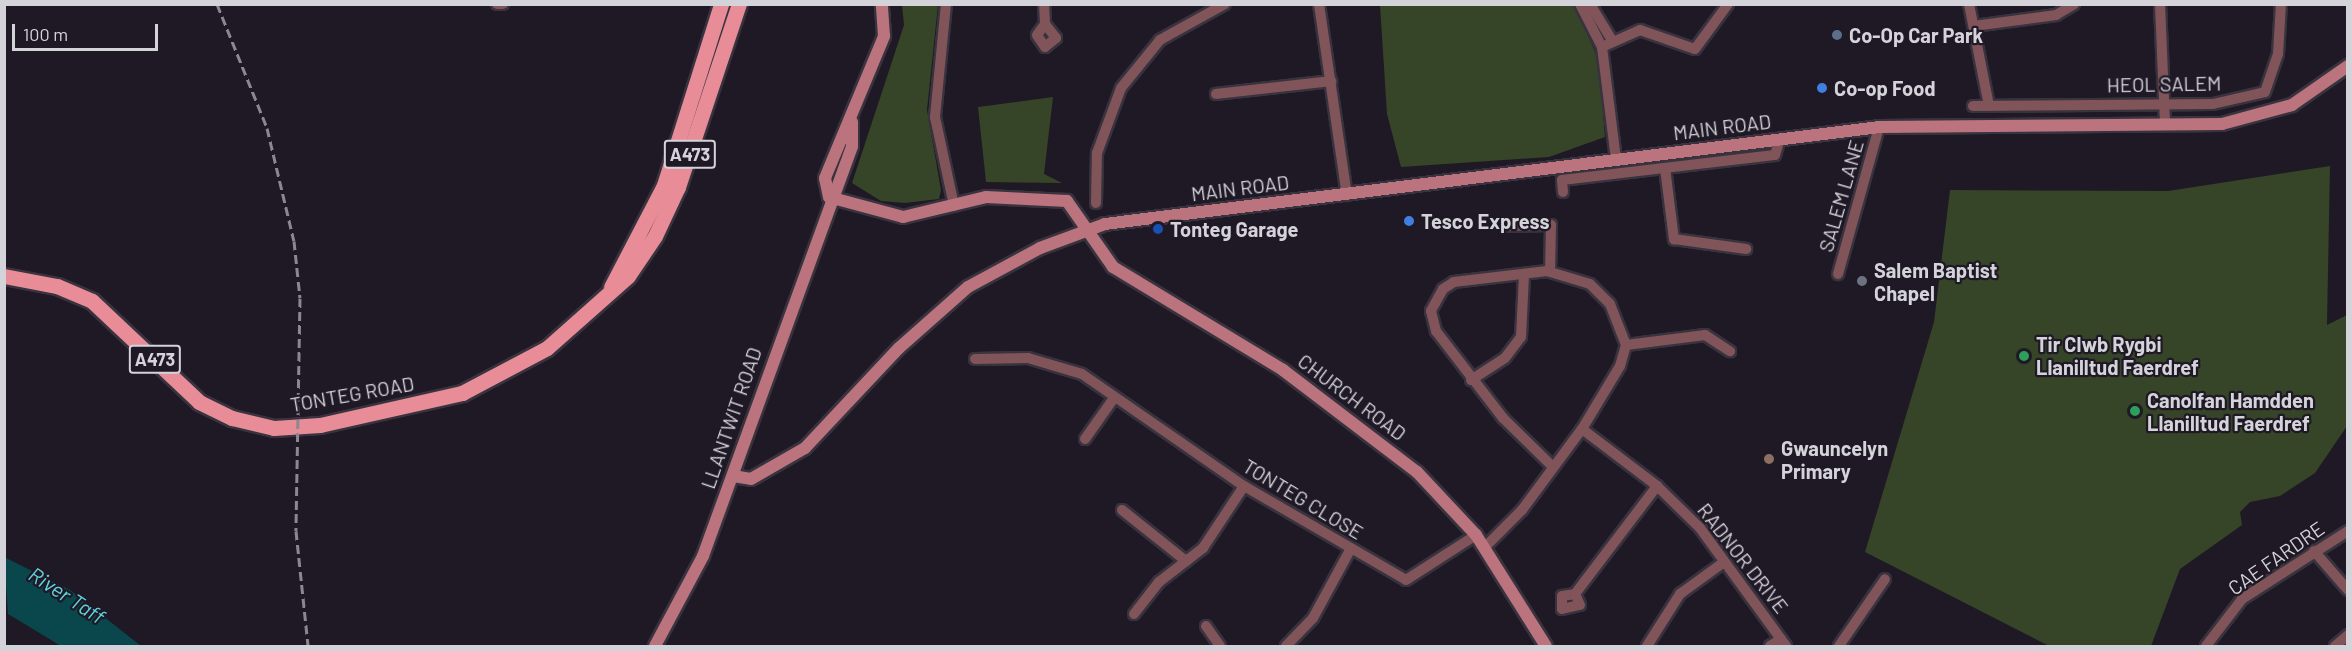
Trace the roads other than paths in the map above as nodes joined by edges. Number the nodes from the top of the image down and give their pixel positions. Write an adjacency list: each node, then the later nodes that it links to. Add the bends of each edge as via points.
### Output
1 (502, 4): 16 (street)
2 (721, 4): 44 (main road, TONTEG ROAD / A473, via 664,185)
3 (739, 4): 44 (main road, TONTEG ROAD / A473, via 664,216 627,276)
4 (882, 4): 34 (main road, LLANTWIT ROAD, via 884,36 852,122 825,178)
5 (946, 4): 36 (street, via 934,110 937,146)
6 (1044, 4): 17 (street)
7 (1225, 4): 35 (street, via 1160,40 1121,88 1097,153)
8 (1319, 4): 22 (street)
9 (1581, 4): 20 (street)
10 (1590, 4): 19 (street)
11 (1728, 4): 19 (street, via 1695,49 1640,30)
12 (1969, 4): 18 (street)
13 (2074, 4): 18 (street, via 2056,15)
14 (2160, 4): 24 (street)
15 (2281, 4): 24 (street, HEOL SALEM, via 2278,54 2265,92 2213,104)
16 (497, 5)
17 (1045, 24)
18 (1974, 26): 26 (street)
19 (1613, 42): 20 (street)
20 (1602, 47): 30 (street)
21 (2348, 66): 27 (main road, MAIN ROAD, via 2272,114 2222,124)
22 (1331, 81): 23 (street); 33 (street)
23 (1216, 94)
24 (2164, 102): 26 (street, HEOL SALEM); 27 (street)
25 (1973, 106): 26 (street, HEOL SALEM)
26 (1989, 106)
27 (2165, 125): 28 (main road, MAIN ROAD)
28 (1879, 128): 29 (main road, MAIN ROAD); 41 (street, SALEM LANE)
29 (1780, 139): 30 (main road, MAIN ROAD); 31 (street, via 1774,155)
30 (1616, 160): 33 (main road, MAIN ROAD)
31 (1665, 168): 32 (street, via 1562,180); 39 (street, via 1674,239)
32 (1563, 192)
33 (1347, 195): 38 (main road, MAIN ROAD)
34 (829, 197): 36 (main road, via 903,217); 53 (main road, LLANTWIT ROAD)
35 (1096, 203)
36 (954, 206): 38 (main road, via 986,197 1048,197 1067,201)
37 (1506, 226): 40 (street, via 1551,225)
38 (1090, 228): 53 (main road, MAIN ROAD, via 968,286 899,348 806,448 751,479); 58 (main road, CHURCH ROAD, via 1113,267 1283,370 1384,444 1443,496)
39 (1746, 249)
40 (1550, 272): 42 (street); 45 (street, via 1590,284 1610,304)
41 (1838, 274)
42 (1524, 275): 48 (street, via 1521,337 1505,358); 48 (street, via 1474,276 1443,289 1431,311 1436,331)
43 (4, 276): 44 (main road, TONTEG ROAD / A473, via 57,286 92,301 199,402 232,418 274,428 320,425 462,393 547,348)
44 (611, 287)
45 (1626, 345): 46 (street, via 1705,335); 50 (street, via 1620,366)
46 (1730, 351)
47 (975, 359): 49 (street, TONTEG CLOSE, via 1028,358 1082,374)
48 (1470, 380): 52 (street)
49 (1114, 398): 51 (street); 54 (street, TONTEG CLOSE)
50 (1582, 429): 52 (street); 55 (street, RADNOR DRIVE)
51 (1085, 439)
52 (1552, 466): 59 (street, via 1522,510)
53 (733, 476): 71 (main road, LLANTWIT ROAD, via 703,556)
54 (1244, 486): 60 (street, TONTEG CLOSE); 62 (street, via 1203,548)
55 (1657, 486): 63 (street, RADNOR DRIVE, via 1700,528); 66 (street)
56 (1122, 510): 62 (street)
57 (2348, 531): 61 (street, CAE FARDRE)
58 (1476, 535): 59 (main road, CHURCH ROAD); 60 (street, TONTEG CLOSE, via 1406,580)
59 (1485, 548): 74 (main road, CHURCH ROAD)
60 (1350, 550): 73 (street, via 1313,618)
61 (2314, 551): 65 (street); 78 (street, CAE FARDRE, via 2242,599)
62 (1186, 561): 67 (street, via 1159,582)
63 (1724, 562): 70 (street, RADNOR DRIVE); 75 (street, via 1680,594)
64 (1885, 579): 77 (street)
65 (2348, 590)
66 (1575, 594)
67 (1134, 614)
68 (1206, 626): 72 (street)
69 (2348, 635): 79 (street)
70 (1784, 643): 76 (street)
71 (655, 646)
72 (1220, 646)
73 (1286, 646)
74 (1546, 646)
75 (1647, 646)
76 (1770, 646)
77 (1839, 646)
78 (2206, 646)
79 (2335, 646)

